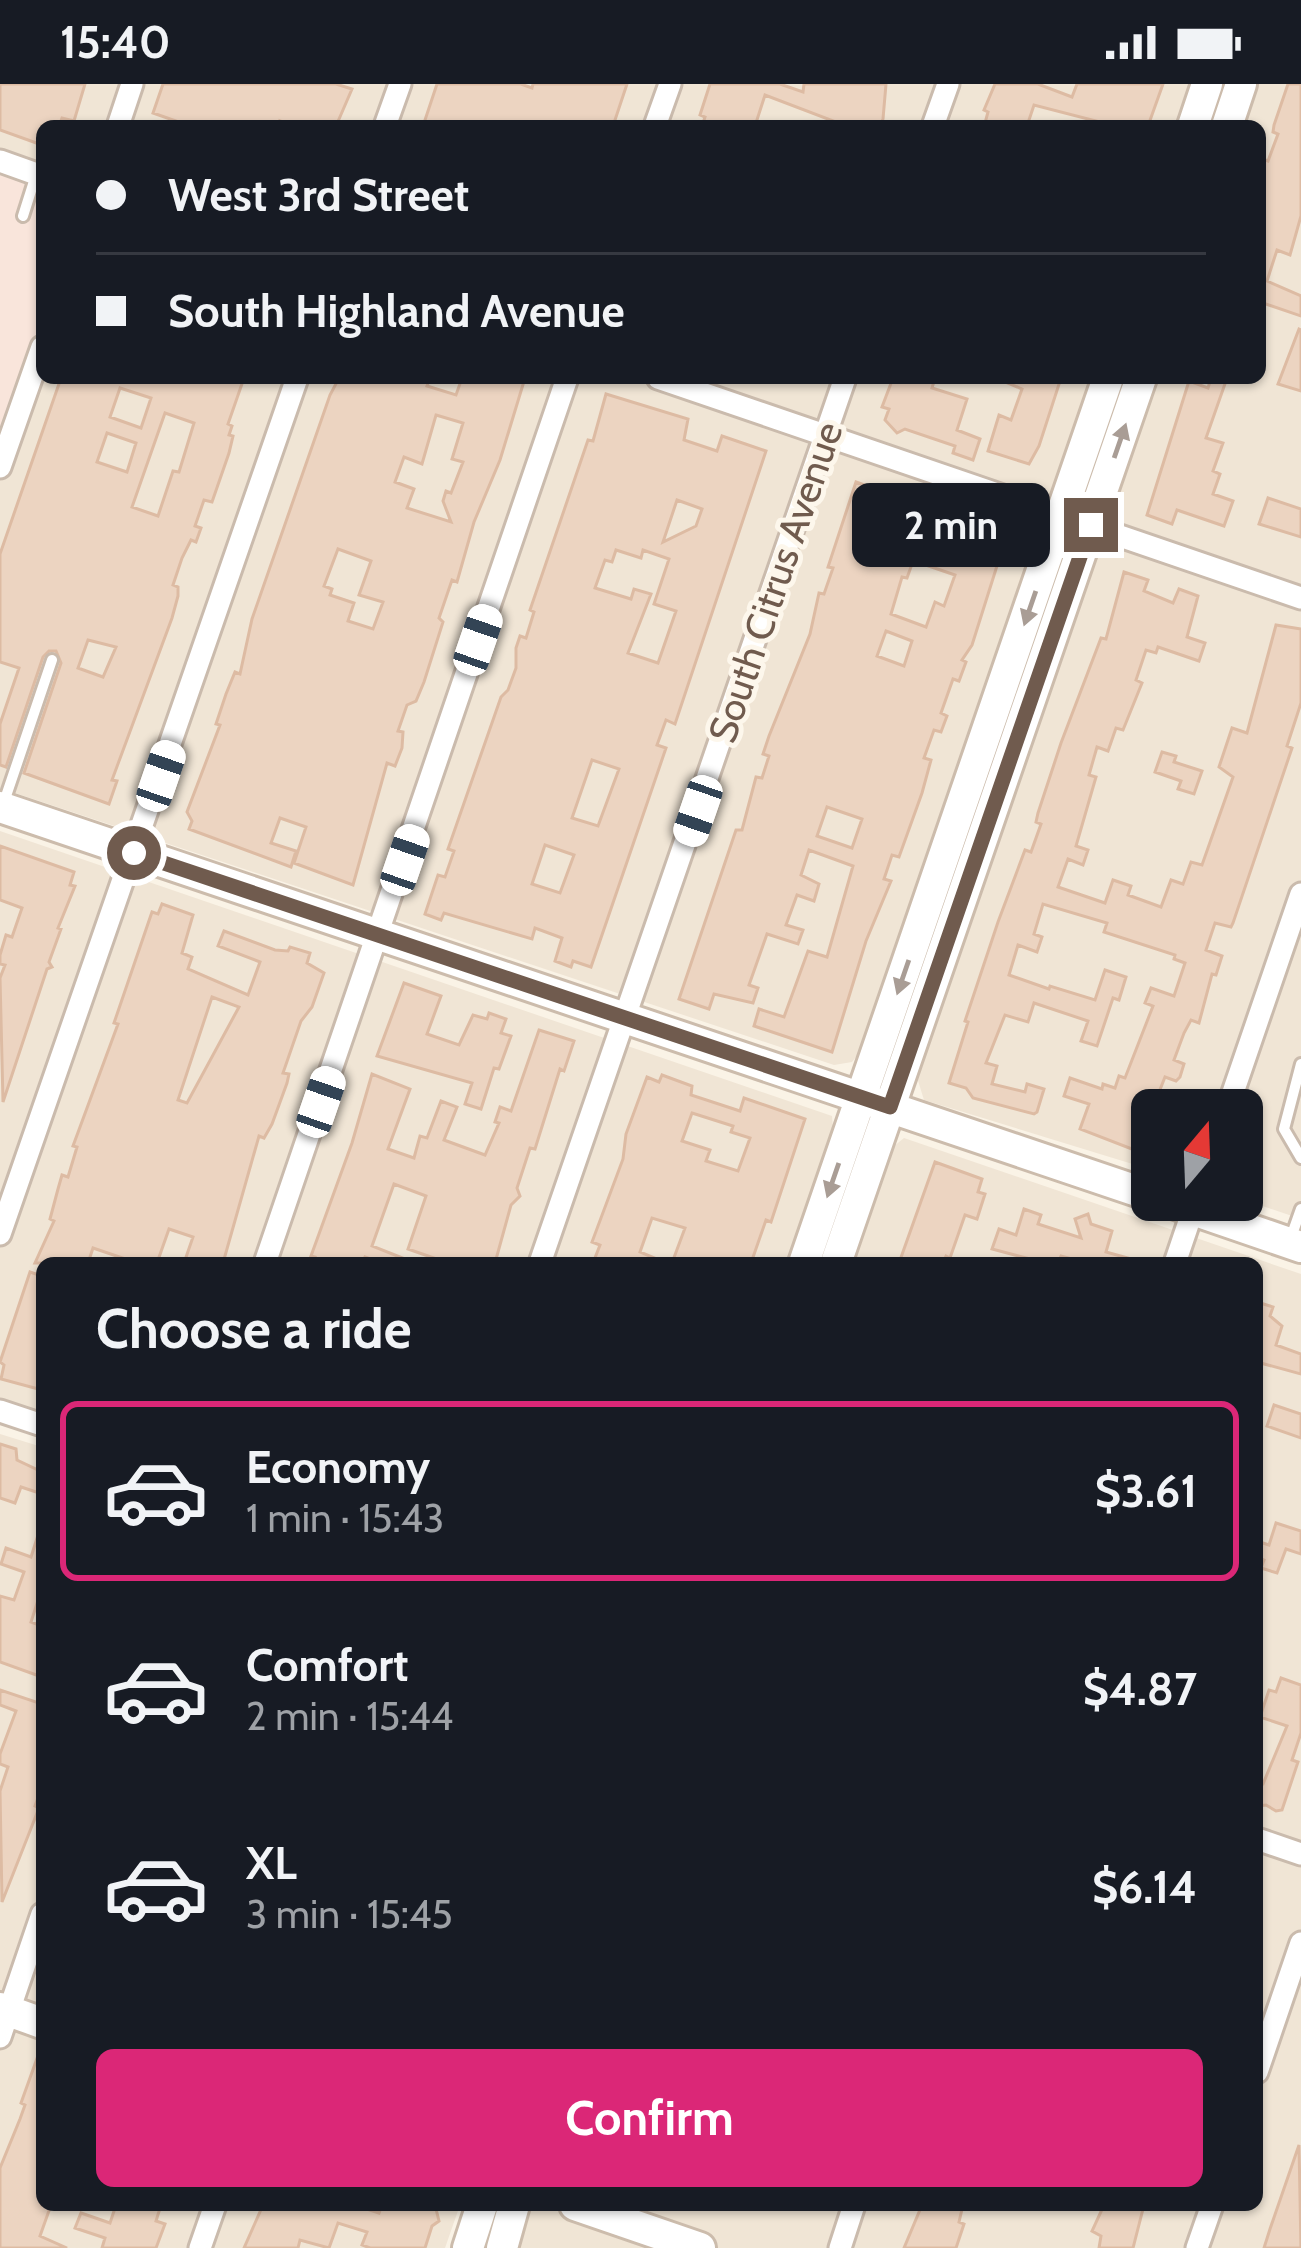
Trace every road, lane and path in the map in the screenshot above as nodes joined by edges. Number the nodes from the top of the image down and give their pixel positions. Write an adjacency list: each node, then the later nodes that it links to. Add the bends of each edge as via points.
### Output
1 (132, 84): 7 (street)
2 (400, 84): 8 (street)
3 (670, 84): 9 (street)
4 (948, 84): 10 (street)
5 (1207, 84): 11 (main road)
6 (1241, 84): 12 (main road)
7 (120, 120)
8 (387, 120)
9 (657, 120)
10 (935, 120)
11 (1195, 120)
12 (1229, 120)
13 (0, 161): 14 (street)
14 (36, 174)
15 (36, 183): 16 (lane)
16 (23, 216)
17 (36, 364): 25 (street)
18 (294, 384): 30 (street)
19 (565, 384): 32 (street)
20 (676, 384): 24 (street)
21 (843, 384): 24 (street, South Citrus Avenue)
22 (1107, 384): 26 (main road)
23 (1139, 384): 26 (main road, one-way to 23)
24 (825, 435): 26 (street); 33 (street, South Citrus Avenue)
25 (0, 467)
26 (1077, 520): 27 (street); 36 (main road)
27 (1301, 598)
28 (52, 660): 29 (lane)
29 (1, 808): 30 (main road)
30 (134, 853): 32 (main road); 42 (street)
31 (1301, 894): 35 (street)
32 (379, 937): 33 (main road); 44 (street)
33 (625, 1021): 36 (main road); 45 (street, South Citrus Avenue)
34 (1301, 1064): 37 (lane, via 1284,1129)
35 (1234, 1089)
36 (875, 1102): 38 (main road); 46 (main road, one-way to 46); 47 (main road)
37 (1301, 1158)
38 (1131, 1189)
39 (1301, 1209): 43 (lane)
40 (1181, 1221): 48 (street)
41 (1232, 1221): 43 (main road)
42 (0, 1234)
43 (1295, 1245)
44 (267, 1257)
45 (542, 1257)
46 (807, 1257)
47 (837, 1257)
48 (1175, 1257)
49 (0, 1411): 50 (street)
50 (36, 1423)
51 (1263, 1841): 52 (street)
52 (1301, 1854)
53 (36, 1929): 55 (street)
54 (1301, 1943): 57 (street)
55 (3, 2019): 56 (main road)
56 (36, 2022)
57 (1263, 2054)
58 (212, 2211): 64 (street)
59 (480, 2211): 65 (main road)
60 (512, 2211): 66 (main road)
61 (592, 2211): 67 (main road)
62 (852, 2211): 68 (street)
63 (1210, 2211): 69 (street)
64 (200, 2248)
65 (467, 2248)
66 (502, 2248)
67 (700, 2248)
68 (840, 2248)
69 (1197, 2248)

